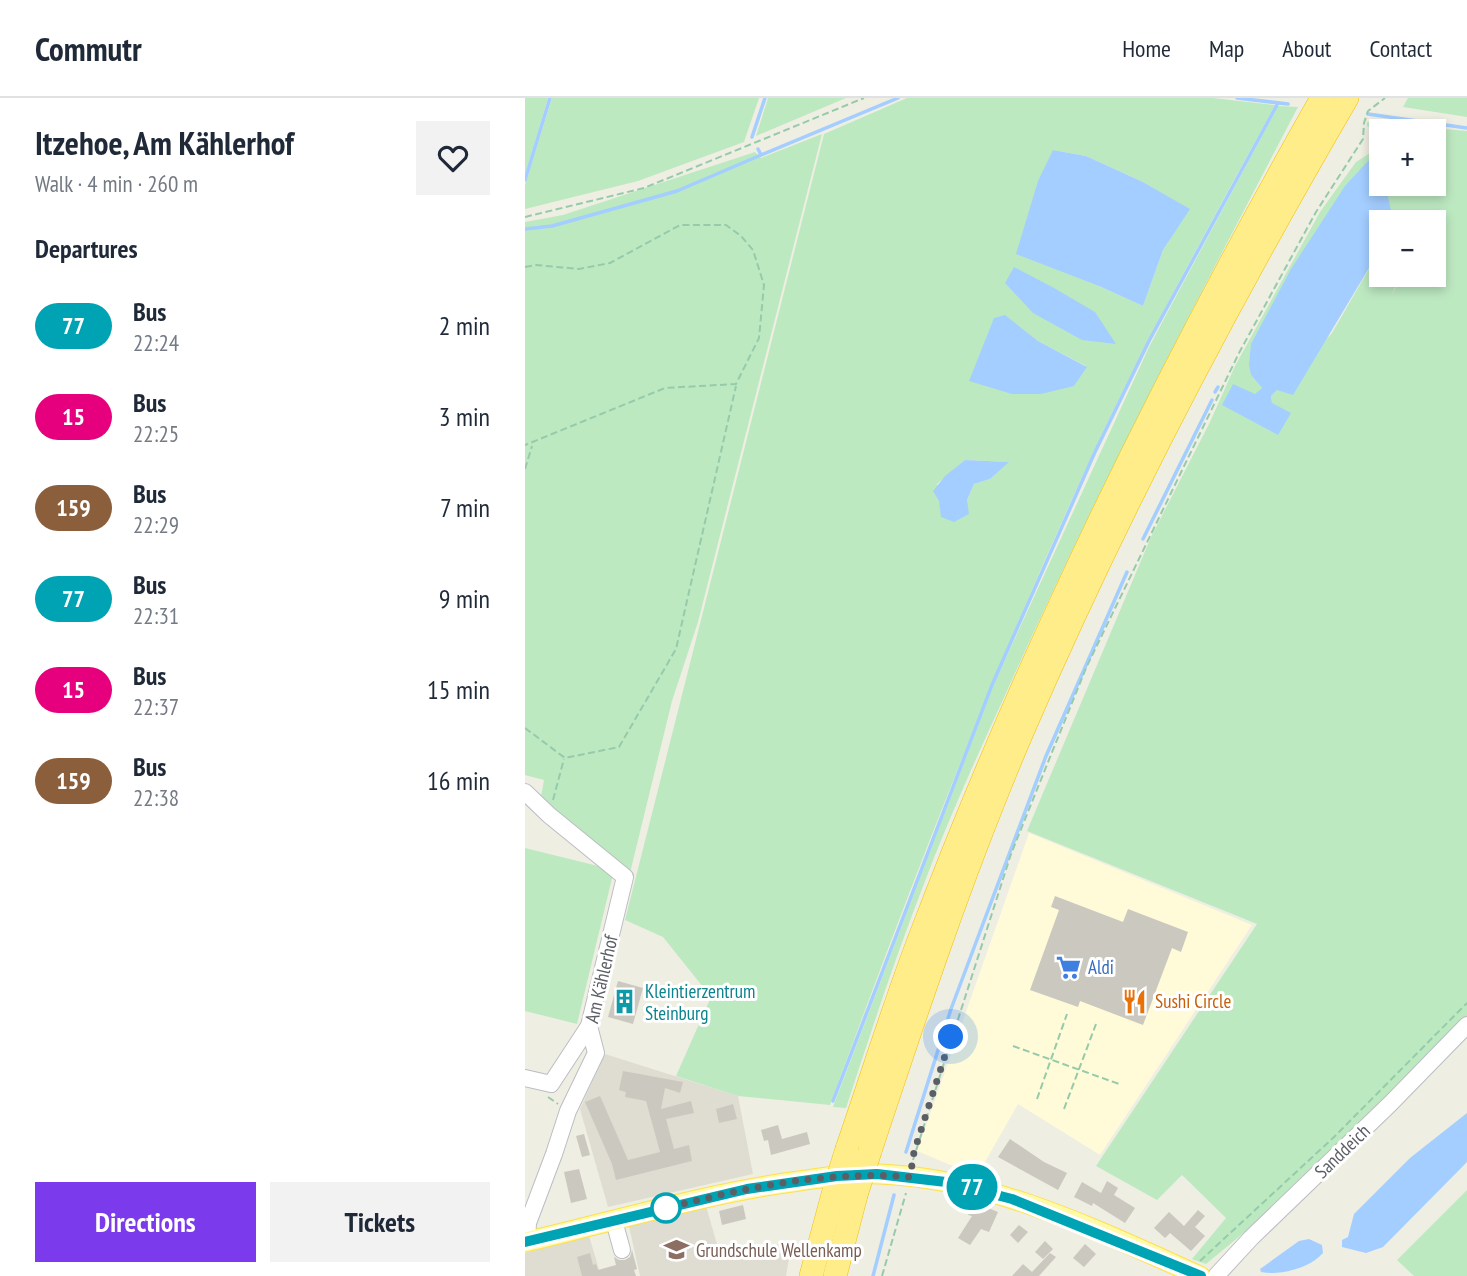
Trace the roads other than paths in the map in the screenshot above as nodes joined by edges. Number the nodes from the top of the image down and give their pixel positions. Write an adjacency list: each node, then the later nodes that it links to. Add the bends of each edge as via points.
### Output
1 (1322, 98): 7 (highway, via 1210,303 1082,557 1007,722 920,936)
2 (1347, 98): 7 (highway, via 1227,311 1109,542 1023,731)
3 (525, 791): 5 (street, Am Kählerhof, via 625,877)
4 (1467, 1025): 15 (street, Sanddeich)
5 (589, 1026): 6 (street, via 551,1084); 10 (street, Am Kählerhof, via 596,1053 568,1111 528,1223)
6 (525, 1077)
7 (858, 1150): 8 (highway, bridge)
8 (846, 1191): 13 (highway); 14 (highway)
9 (614, 1221): 10 (main road); 11 (street); 12 (main road, via 747,1189 877,1174 979,1189 1012,1199)
10 (526, 1242)
11 (622, 1250)
12 (1195, 1273)
13 (811, 1276)
14 (835, 1276)
15 (1216, 1276)

